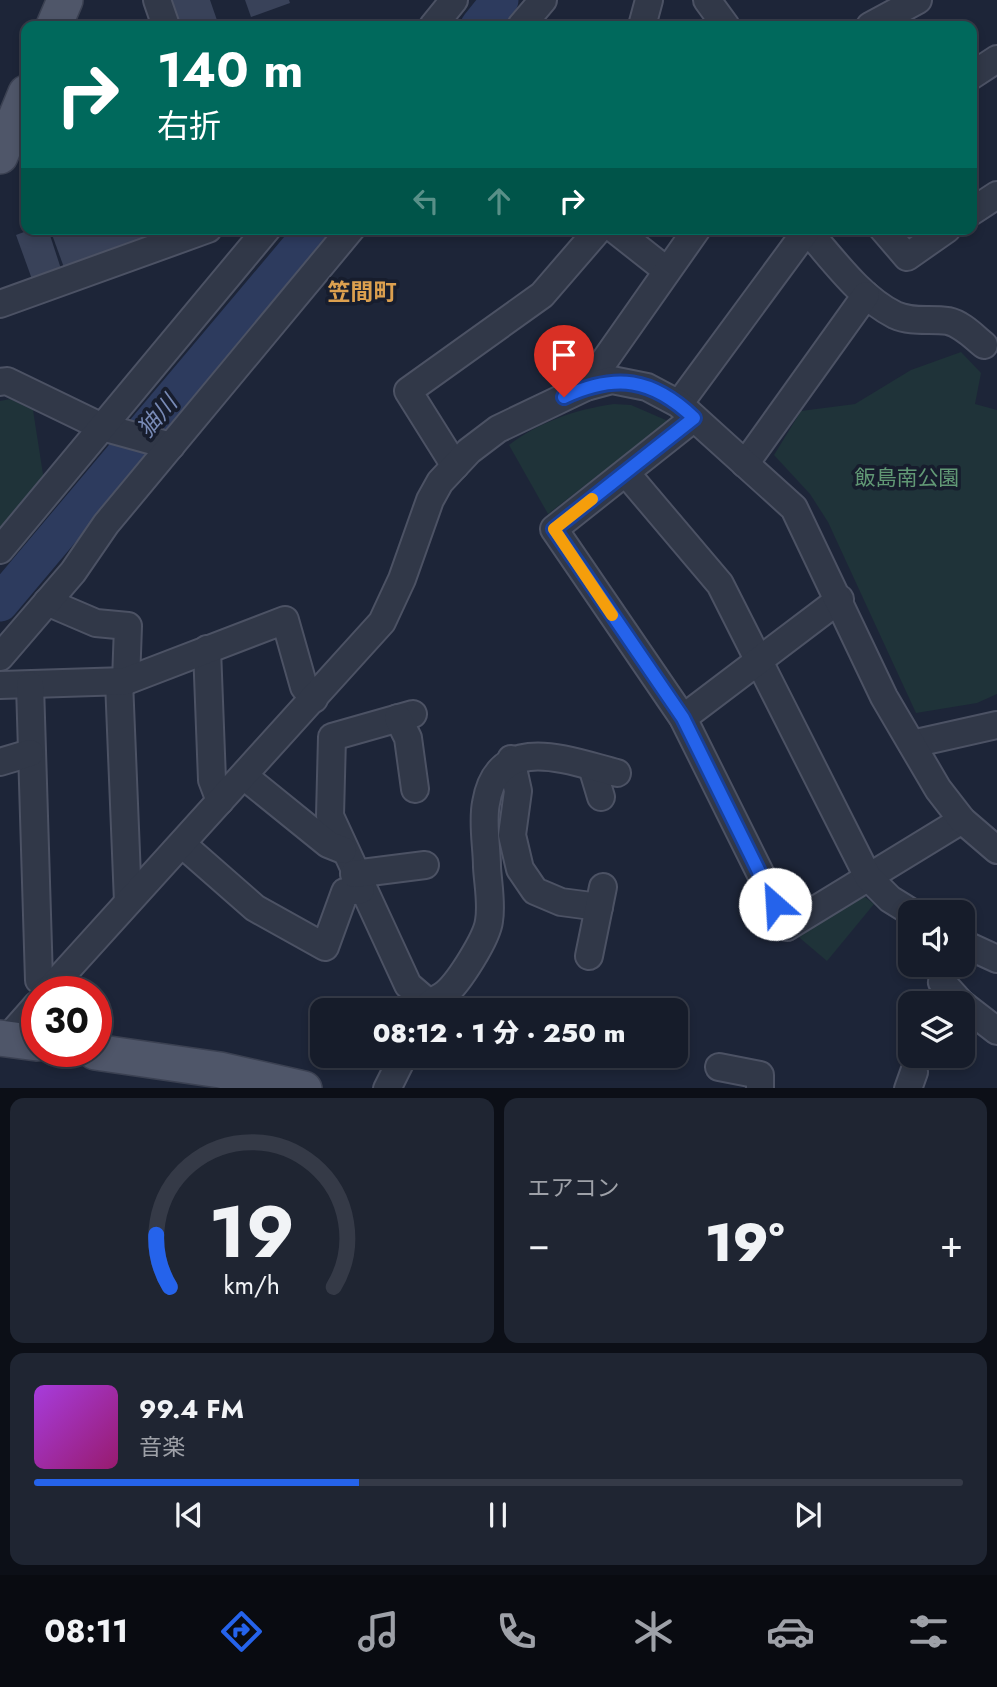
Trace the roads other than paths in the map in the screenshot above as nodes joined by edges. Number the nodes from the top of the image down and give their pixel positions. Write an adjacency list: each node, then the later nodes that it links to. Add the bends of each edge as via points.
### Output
1 (65, 0): 8 (main road)
2 (157, 0): 9 (street)
3 (454, 0): 10 (street)
4 (543, 0): 11 (street)
5 (649, 0): 12 (street)
6 (707, 0): 13 (street)
7 (918, 0): 14 (street)
8 (56, 21)
9 (164, 21)
10 (437, 21)
11 (525, 21)
12 (643, 21)
13 (722, 21)
14 (879, 21)
15 (997, 59): 16 (street)
16 (977, 72)
17 (21, 105): 18 (main road)
18 (0, 156)
19 (997, 195): 20 (street)
20 (977, 208)
21 (191, 235): 33 (street)
22 (262, 235): 38 (street)
23 (346, 235): 39 (street)
24 (595, 235): 41 (street, via 542,295 408,391)
25 (622, 235): 31 (street)
26 (692, 235): 31 (street)
27 (804, 235): 37 (street)
28 (812, 235): 32 (street)
29 (888, 235): 30 (street, via 906,257)
30 (938, 235)
31 (666, 270): 36 (street)
32 (866, 295): 34 (street, via 910,320 949,321 961,326); 40 (street)
33 (0, 304)
34 (984, 345)
35 (0, 382): 38 (street, via 8,381)
36 (586, 387): 37 (street, via 612,380 629,382 662,393); 41 (street, via 498,429)
37 (686, 411): 40 (street); 42 (street)
38 (102, 427): 39 (street); 43 (street)
39 (171, 446): 45 (street)
40 (745, 464): 44 (street, via 794,508)
41 (456, 466): 52 (street, via 430,500 382,622)
42 (626, 473): 48 (street, via 720,584); 53 (street, via 554,529)
43 (0, 550)
44 (840, 599): 48 (street); 55 (street, via 884,696)
45 (47, 602): 47 (street); 49 (street, via 96,623 128,626)
46 (207, 649): 49 (street); 52 (street, via 285,620 304,687); 62 (street, via 212,780)
47 (0, 657)
48 (759, 660): 53 (street); 68 (street)
49 (122, 681): 51 (street); 70 (street)
50 (0, 685): 51 (street)
51 (30, 685): 56 (street)
52 (314, 699): 59 (street)
53 (683, 718): 68 (street, via 787,927)
54 (997, 725): 55 (street)
55 (912, 744): 63 (street)
56 (30, 753): 58 (street); 75 (street)
57 (511, 759): 61 (street, via 534,756 605,770); 73 (street, via 518,791 512,835 520,869 535,891 561,902 601,897); 80 (street, via 491,784 485,805 489,923 466,969)
58 (0, 762)
59 (244, 776): 62 (street); 65 (street, via 328,844)
60 (415, 789): 65 (street, via 405,716 332,737 330,816)
61 (601, 797)
62 (220, 801): 64 (street)
63 (962, 820): 66 (street); 68 (street)
64 (182, 844): 69 (street, via 255,908 325,947 345,892); 70 (street)
65 (343, 850): 69 (street)
66 (997, 850)
67 (425, 864): 69 (street)
68 (868, 877): 71 (street)
69 (358, 882): 79 (street, via 408,985)
70 (128, 902): 76 (street)
71 (898, 904)
72 (975, 949): 74 (street)
73 (589, 956)
74 (997, 959)
75 (39, 976)
76 (62, 976)
77 (944, 977): 78 (street, via 942,982)
78 (951, 991)
79 (420, 998)
80 (440, 998)
81 (975, 1013): 82 (street)
82 (997, 1031)
83 (112, 1054): 86 (main road)
84 (719, 1067): 88 (street, via 760,1075)
85 (397, 1068): 87 (street)
86 (304, 1088)
87 (387, 1088)
88 (760, 1088)

